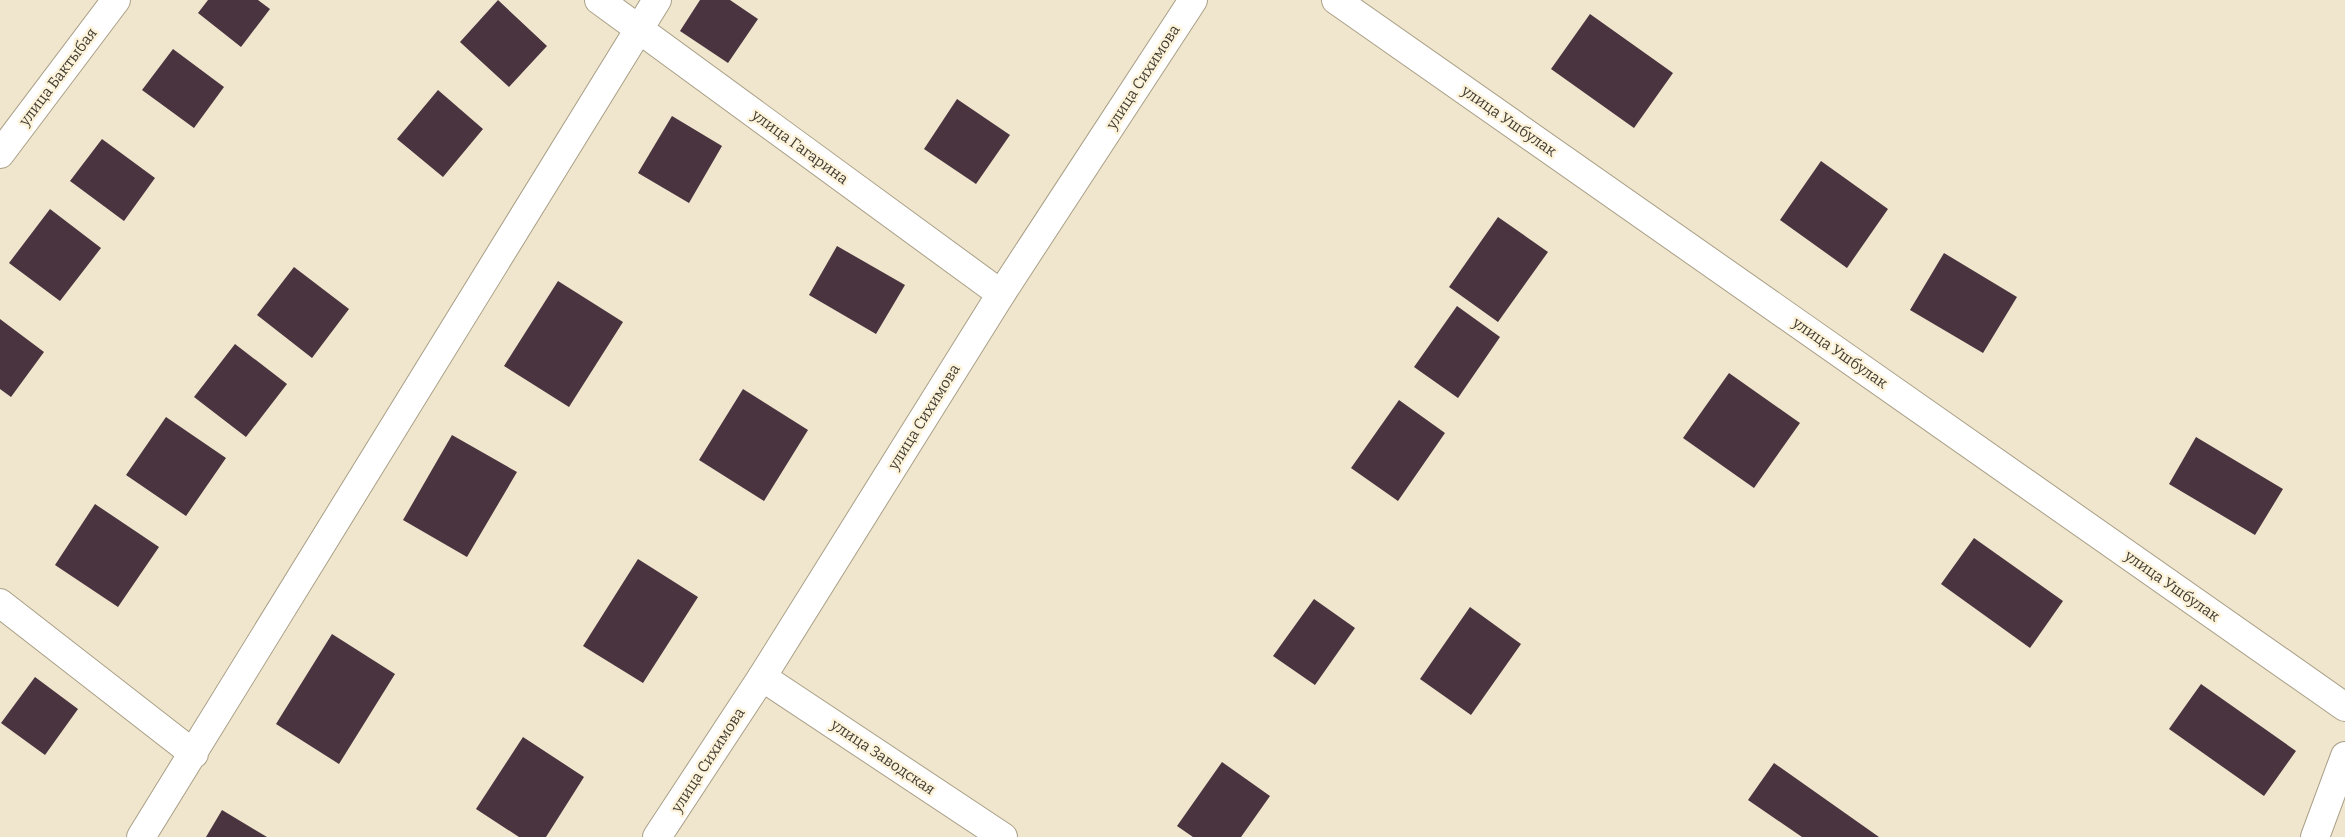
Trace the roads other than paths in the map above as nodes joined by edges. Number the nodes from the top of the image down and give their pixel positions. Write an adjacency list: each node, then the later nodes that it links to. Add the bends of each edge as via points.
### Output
1 (116, 0): 7 (street, улица Бактыбая)
2 (599, 0): 6 (street, улица Гагарина)
3 (657, 0): 6 (street)
4 (1193, 0): 8 (street, улица Сихимова)
5 (1336, 0): 11 (street, улица Ушбулак)
6 (638, 28): 8 (street, улица Гагарина); 12 (street)
7 (0, 154)
8 (1001, 294): 10 (street, улица Сихимова)
9 (0, 603): 12 (street)
10 (762, 677): 15 (street, улица Сихимова); 16 (street, улица Заводская)
11 (2345, 707)
12 (194, 754): 14 (street)
13 (2345, 756): 17 (street)
14 (142, 837)
15 (658, 837)
16 (1004, 837)
17 (2315, 837)

